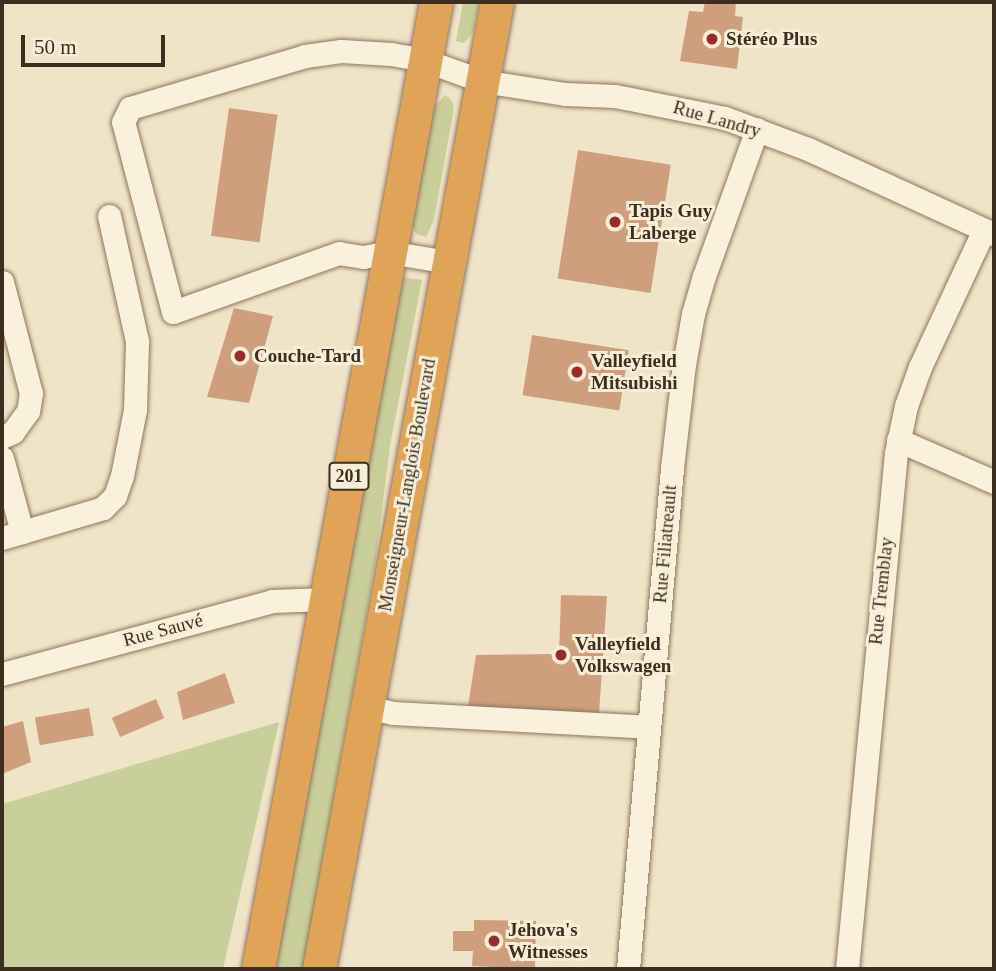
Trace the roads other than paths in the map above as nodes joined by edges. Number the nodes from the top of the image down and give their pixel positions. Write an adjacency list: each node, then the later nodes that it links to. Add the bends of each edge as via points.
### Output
1 (436, 2): 3 (highway, 201)
2 (497, 2): 4 (highway, Monseigneur-Langlois Boulevard)
3 (424, 60): 4 (street, Rue Landry); 8 (highway, 201); 8 (street, Rue Landry, via 341,51 305,56 130,108 123,122 173,312 339,253 363,257)
4 (482, 81): 5 (street, Rue Landry, via 638,100 703,112); 9 (highway, Monseigneur-Langlois Boulevard)
5 (757, 129): 7 (street, Rue Landry); 19 (street, Rue Filiatreault, via 704,276 691,327 672,468)
6 (108, 215): 15 (street, via 137,341 135,410 122,476 115,496 103,508)
7 (989, 232): 12 (street, Rue Tremblay, via 920,367)
8 (389, 252): 9 (street); 16 (highway, 201)
9 (448, 262): 18 (highway, Monseigneur-Langlois Boulevard)
10 (2, 282): 11 (street, via 31,393 28,411 13,432)
11 (2, 437)
12 (898, 440): 14 (street); 23 (street, Rue Tremblay)
13 (2, 458): 15 (street)
14 (994, 482)
15 (12, 535)
16 (326, 599): 17 (street, Rue Sauvé, via 272,601); 20 (highway, 201)
17 (2, 674)
18 (367, 707): 19 (street, via 393,713); 21 (highway, Monseigneur-Langlois Boulevard)
19 (648, 727): 22 (street, Rue Filiatreault)
20 (258, 969)
21 (319, 969)
22 (628, 969)
23 (847, 969)

